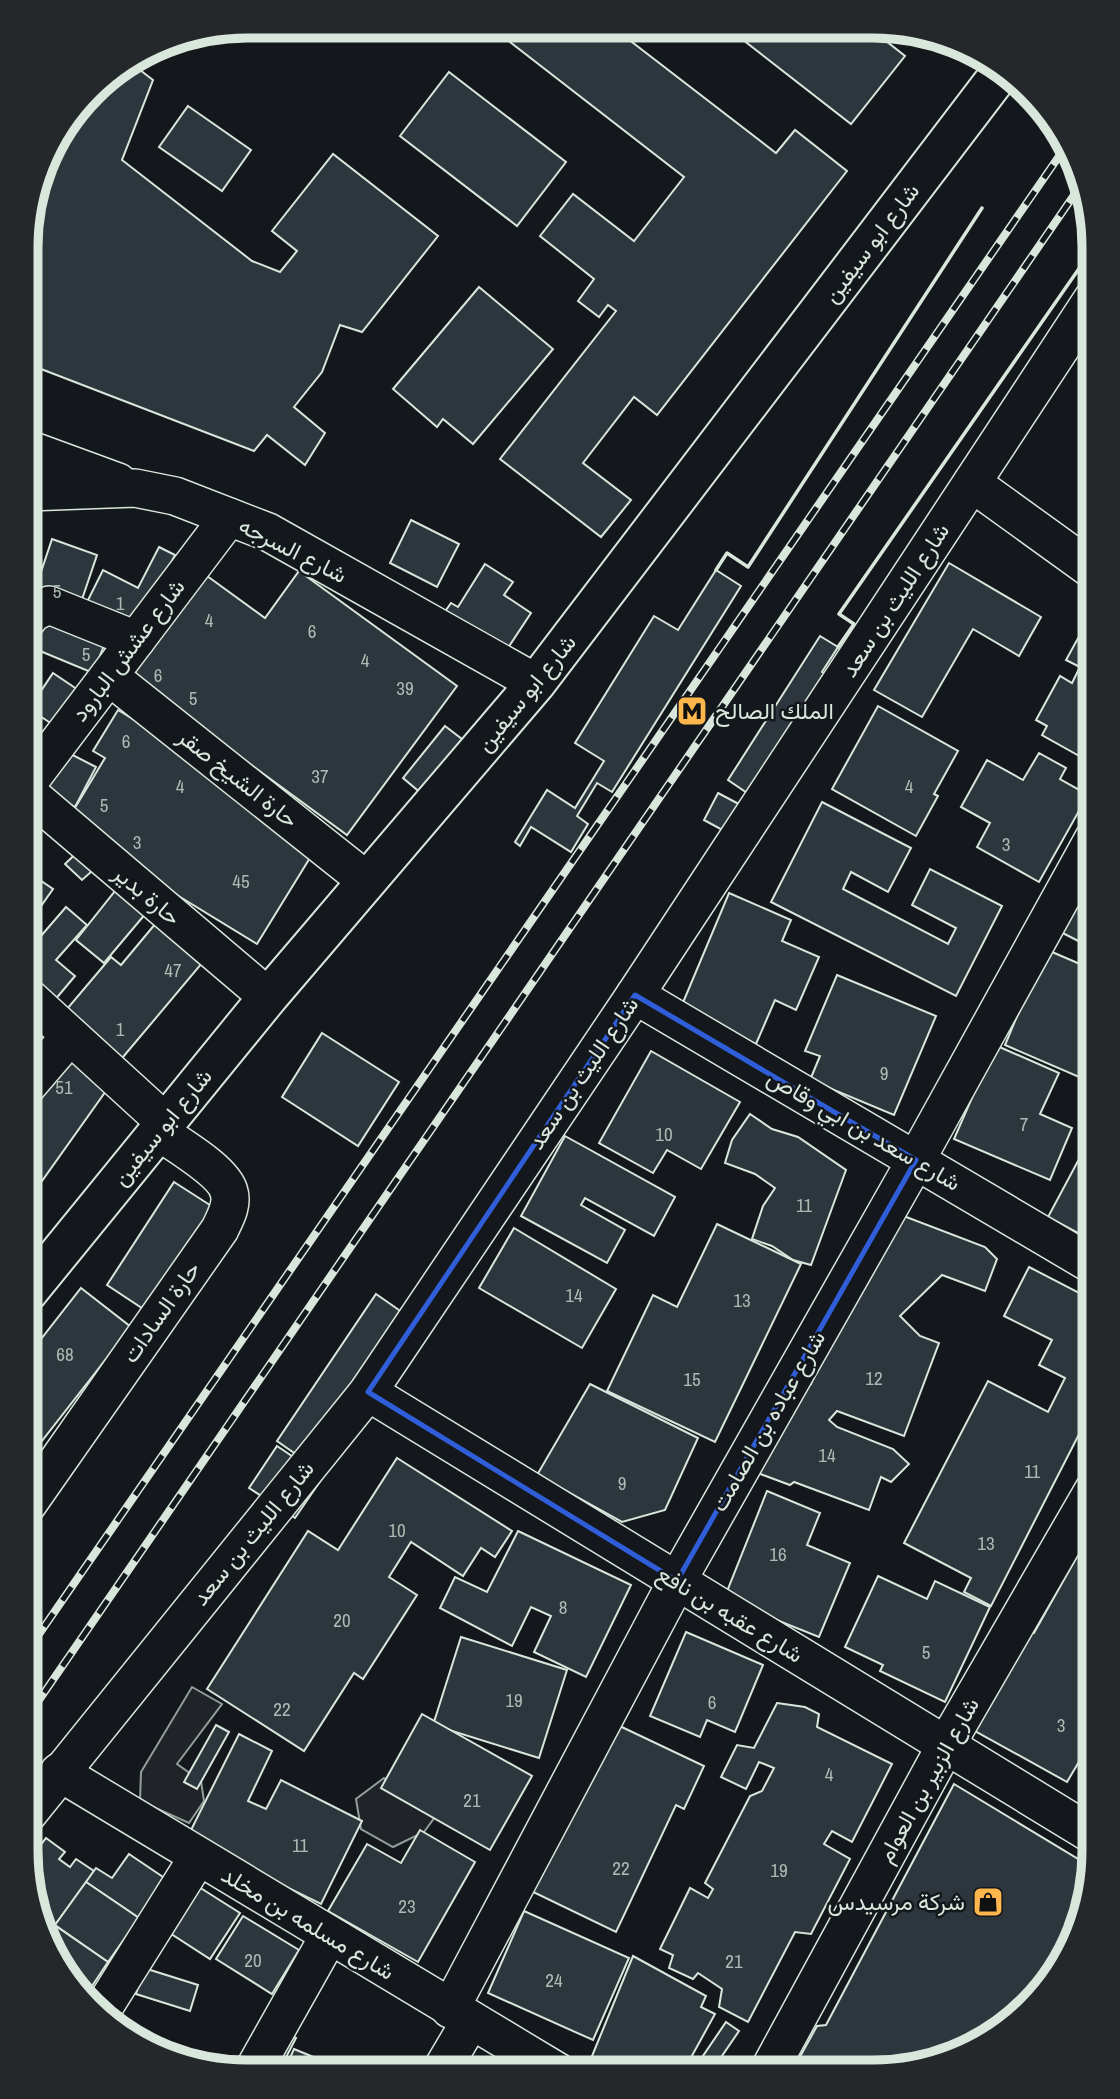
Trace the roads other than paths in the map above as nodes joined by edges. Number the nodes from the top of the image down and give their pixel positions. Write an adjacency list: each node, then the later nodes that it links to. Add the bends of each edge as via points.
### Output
1 (996, 79): 12 (street, شارع ابو سيفين)
2 (1082, 315): 4 (street, شارع الليث بن سعد)
3 (38, 453): 5 (street)
4 (972, 483): 8 (street); 17 (street, شارع الليث بن سعد)
5 (135, 488): 6 (street, شارع السرجه); 7 (street, شارع السرجه, via 175,496)
6 (38, 492)
7 (229, 517): 10 (street, شارع عشش البارود); 12 (street, شارع السرجه, via 268,532)
8 (1082, 562)
9 (38, 609): 10 (street, via 49,606)
10 (136, 639): 11 (street, شارع عشش البارود)
11 (109, 676): 13 (street, شارع عشش البارود); 16 (street, حارة الشيخ صقر)
12 (536, 683): 16 (street, شارع ابو سيفين)
13 (38, 770)
14 (38, 801): 18 (street, حارة بدير)
15 (1082, 860): 23 (street, شارع عباده بن الصامت)
16 (367, 881): 18 (street, شارع ابو سيفين)
17 (635, 995): 23 (street, شارع سعد بن ابي وقاص); 26 (street, شارع الليث بن سعد)
18 (268, 997): 22 (street, شارع ابو سيفين)
19 (38, 1006): 20 (street, حارة السادات)
20 (70, 1035): 21 (street); 22 (street, حارة السادات)
21 (38, 1073)
22 (162, 1127): 25 (street, شارع ابو سيفين); 27 (street, حارة السادات, via 219,1175 229,1192 228,1212)
23 (916, 1160): 24 (street, شارع سعد بن ابي وقاص); 29 (street, شارع عباده بن الصامت)
24 (1081, 1258)
25 (38, 1279)
26 (368, 1392): 29 (street, شارع عقبه بن نافع); 31 (street, شارع الليث بن سعد)
27 (38, 1489)
28 (1081, 1511): 30 (street, شارع الزبير بن العوام)
29 (677, 1581): 30 (street, شارع عقبه بن نافع); 37 (street, شارع عباده بن الصامت)
30 (946, 1745): 33 (street, شارع عقبه بن نافع); 41 (street, شارع الزبير بن العوام)
31 (59, 1772): 32 (street, شارع الليث بن سعد); 34 (street, شارع مسلمه بن مخلد)
32 (38, 1800)
33 (1081, 1828)
34 (198, 1857): 35 (street, شارع مسلمه بن مخلد); 36 (street)
35 (329, 1936): 37 (street, شارع مسلمه بن مخلد); 38 (street)
36 (106, 2005)
37 (460, 2014): 39 (street, شارع عباده بن الصامت); 40 (street, شارع مسلمه بن مخلد)
38 (259, 2060)
39 (445, 2060)
40 (538, 2060)
41 (775, 2060)

